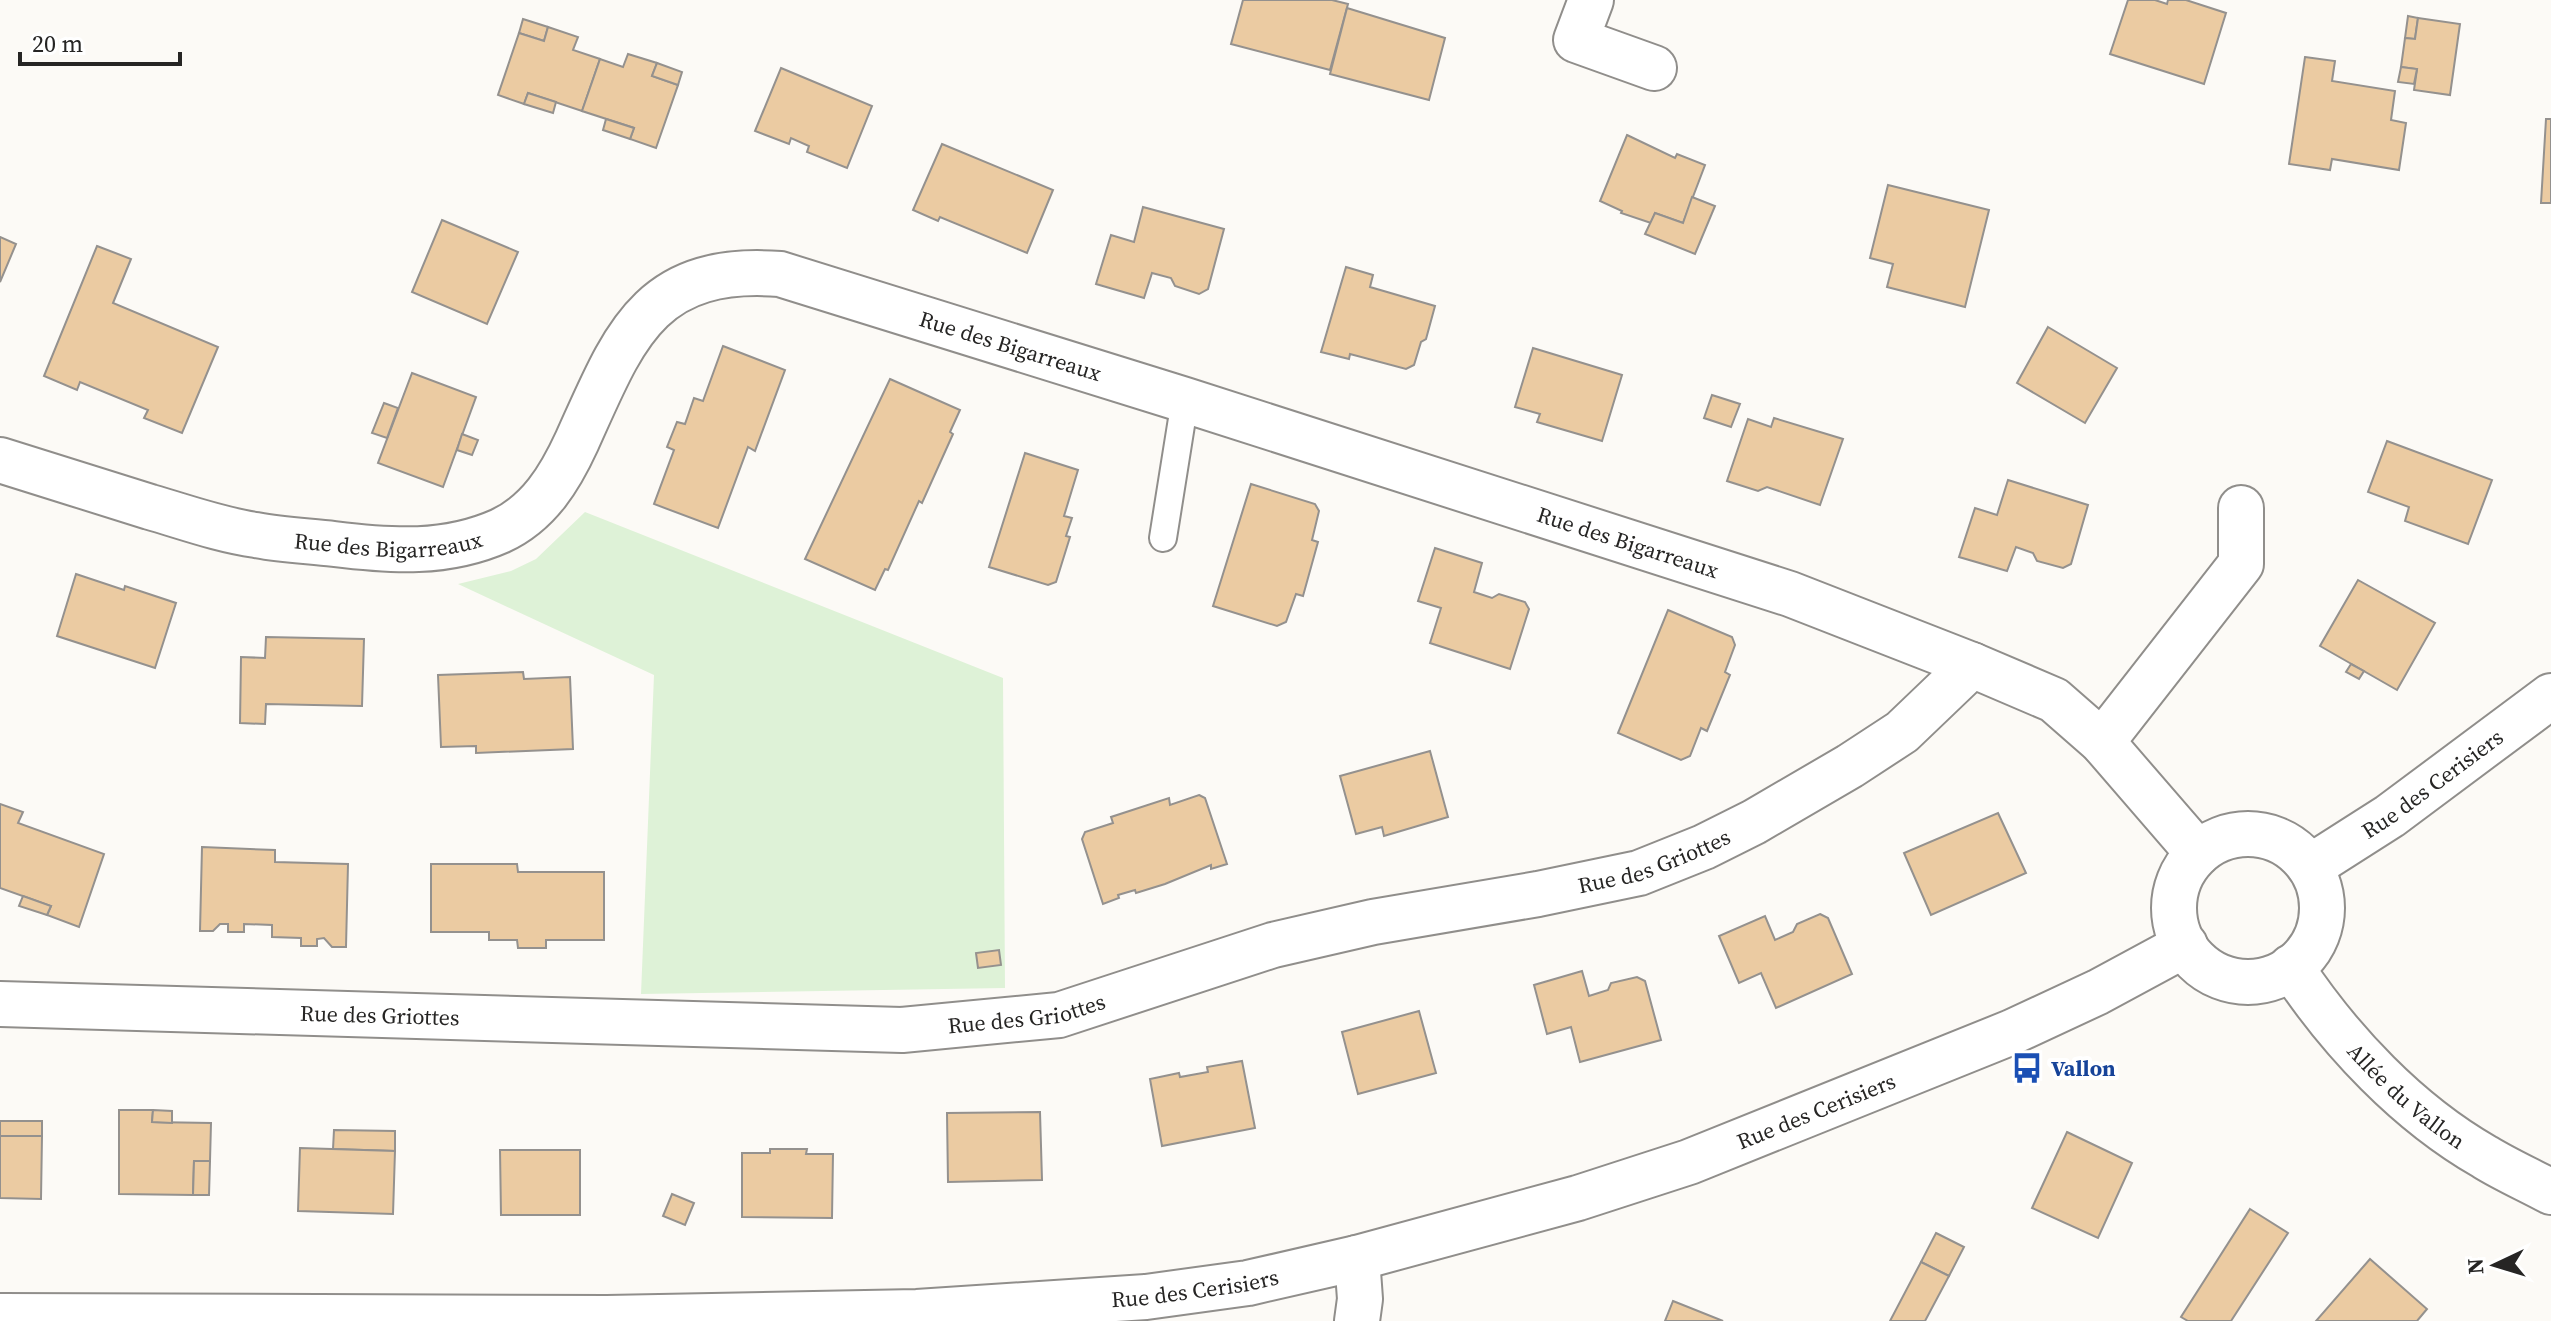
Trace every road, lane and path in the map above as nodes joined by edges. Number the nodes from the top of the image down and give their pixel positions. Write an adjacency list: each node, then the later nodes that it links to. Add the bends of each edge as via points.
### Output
1 (1591, 0): 2 (street, via 1576,40)
2 (1654, 68)
3 (1185, 400): 4 (street, Rue des Bigarreaux, via 800,278 759,272 695,282 652,307 610,367 567,464 547,495 502,530 468,542 389,551 254,535); 6 (lane); 7 (street, Rue des Bigarreaux, via 1790,594)
4 (0, 460)
5 (2241, 508): 9 (street, via 2241,564)
6 (1163, 538)
7 (1972, 665): 9 (street, Rue des Bigarreaux, via 2054,700); 14 (street, Rue des Griottes, via 1902,732 1850,766 1754,822 1639,873 1273,945 1059,1015 902,1030)
8 (2551, 696): 11 (street, Rue des Cerisiers, via 2390,816)
9 (2102, 742): 10 (street, Rue des Bigarreaux)
10 (2198, 853): 11 (street, via 2225,837 2257,834 2287,845); 12 (street, via 2182,873 2175,897 2175,922)
11 (2310, 867): 13 (street, via 2322,913 2313,943)
12 (2185, 945): 13 (street, via 2202,966 2240,981 2267,979); 16 (street, Rue des Cerisiers, via 2012,1032 1689,1162)
13 (2291, 967): 15 (street, Allée du Vallon, via 2378,1073 2429,1119 2483,1156)
14 (0, 1004)
15 (2551, 1192)
16 (1357, 1258): 18 (street, Rue des Cerisiers, via 1248,1283 1146,1297 917,1312); 19 (street)
17 (0, 1316): 18 (street, Rue des Cerisiers)
18 (162, 1319)
19 (1357, 1321)

